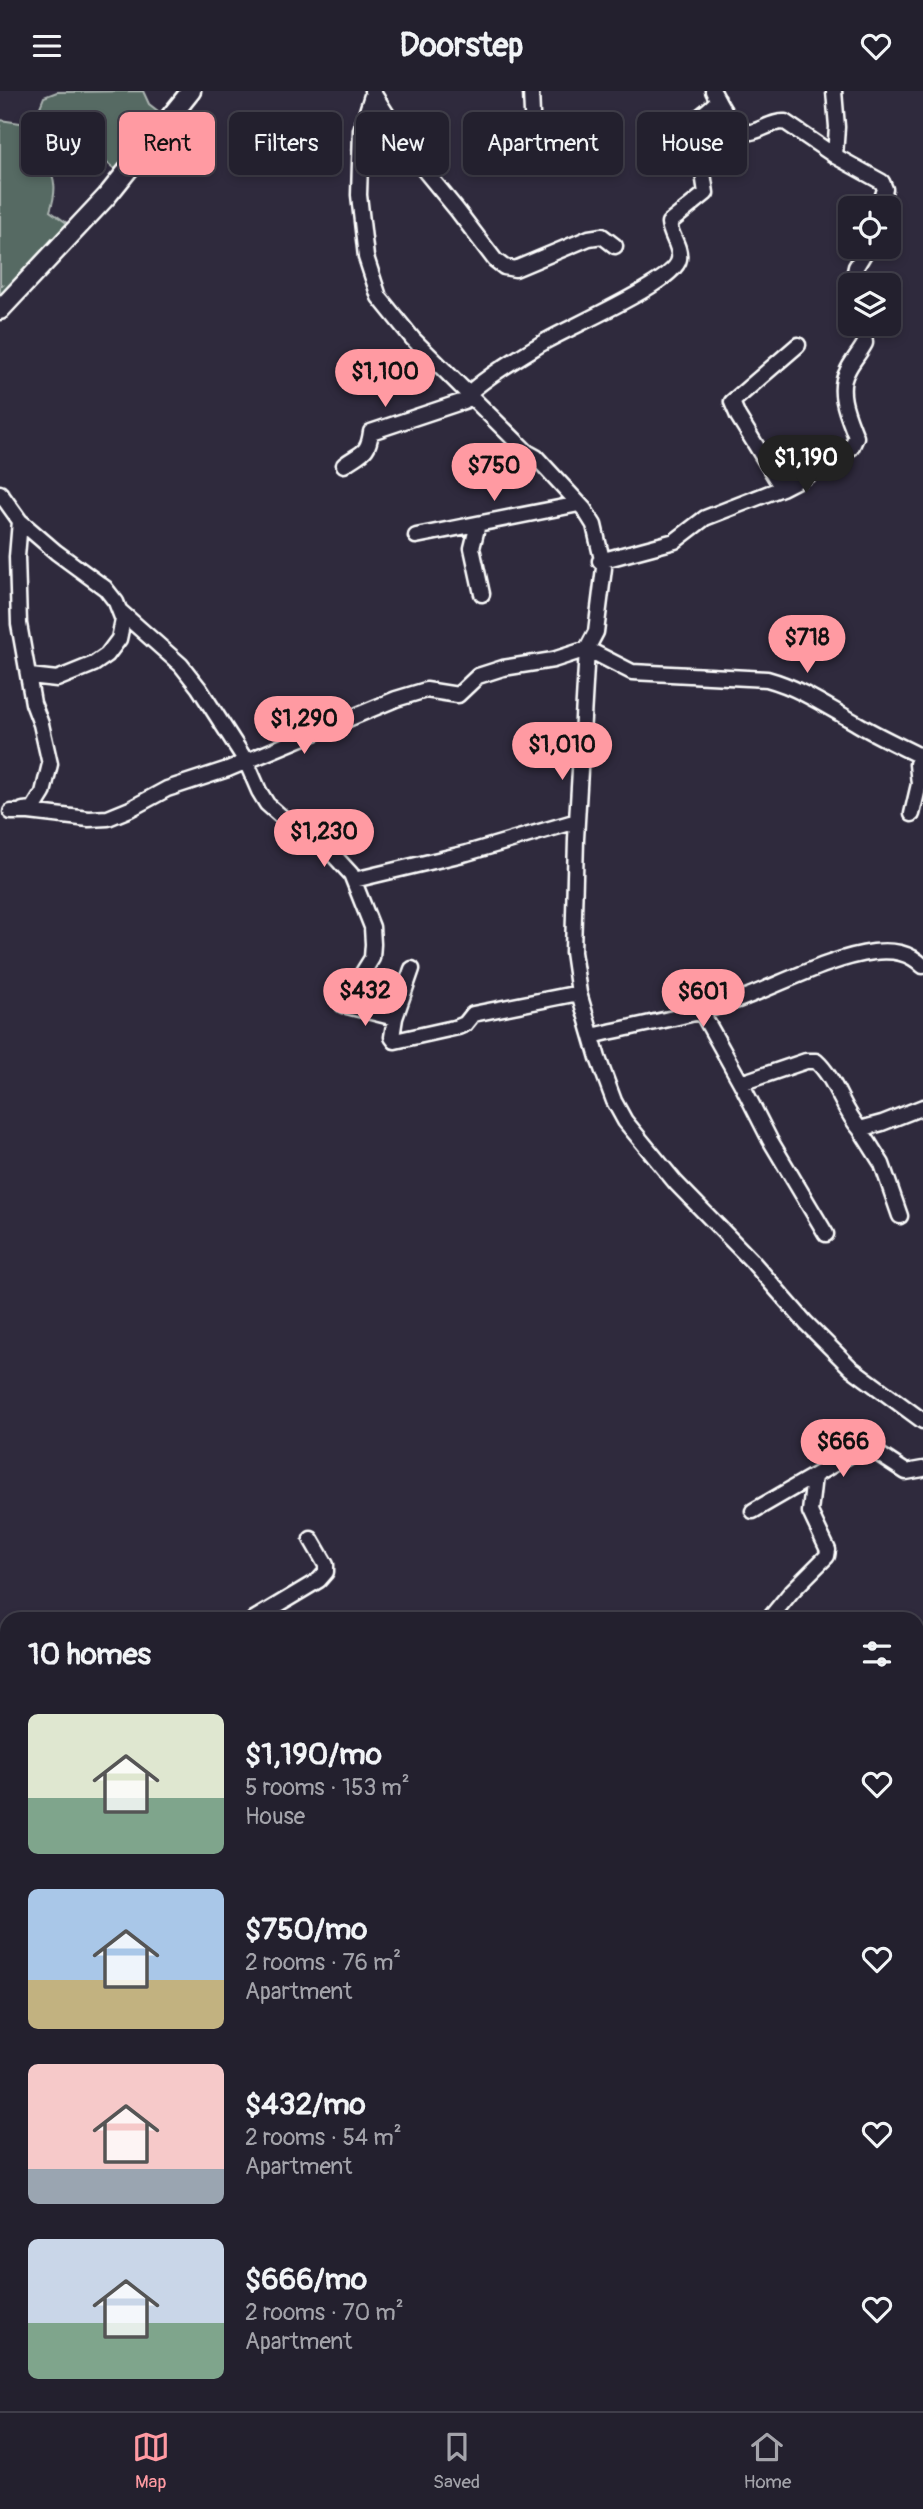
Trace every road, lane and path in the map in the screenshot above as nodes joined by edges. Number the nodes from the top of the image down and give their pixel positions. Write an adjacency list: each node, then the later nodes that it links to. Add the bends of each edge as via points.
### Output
1 (191, 91): 10 (main road, via 107,195)
2 (531, 91): 6 (street)
3 (834, 91): 7 (street)
4 (372, 92): 9 (street, via 415,160 504,267 515,269 589,238 602,236); 13 (street, via 361,130 359,195 371,275 379,296 412,339)
5 (715, 96): 7 (street, via 742,130 751,132 785,122); 13 (street, via 706,114 685,132 703,173 706,194 669,223 680,258 677,264 660,279 487,377)
6 (532, 112)
7 (835, 156): 8 (street, via 885,185)
8 (882, 196)
9 (615, 246)
10 (0, 310)
11 (865, 336): 15 (street, via 866,344 843,385 855,441 851,448 825,458 817,470)
12 (798, 345): 15 (street, via 732,401)
13 (469, 393): 14 (street, via 464,401 371,432 363,454); 17 (street)
14 (344, 465)
15 (782, 488): 21 (street, via 705,518 675,541)
16 (0, 493): 18 (street)
17 (579, 504): 19 (street); 21 (street, via 594,525)
18 (20, 521): 23 (street, via 106,589); 25 (street, via 17,600)
19 (478, 524): 20 (street); 22 (street, via 472,548)
20 (416, 536)
21 (600, 561): 24 (street, via 604,568 602,594 596,632)
22 (482, 594)
23 (120, 611): 25 (street, via 119,639 107,655 57,679); 26 (street, via 181,665)
24 (587, 649): 26 (street, via 478,676 458,695 426,690 396,699); 27 (street, via 632,672 767,679 824,703 920,755); 28 (street)
25 (30, 676): 26 (street, via 50,764 43,793 33,809 11,812 108,818 167,789)
26 (246, 761): 29 (street, via 267,804 317,837)
27 (912, 814)
28 (577, 821): 29 (street); 32 (street, via 573,952)
29 (354, 880): 34 (street, via 372,927 372,958 343,1005)
30 (923, 966): 33 (street, via 914,957 894,951 872,952)
31 (412, 969): 34 (street)
32 (579, 993): 34 (street, via 473,1014 465,1024 402,1041 392,1037); 35 (street)
33 (701, 1011): 35 (street); 36 (street)
34 (395, 1018)
35 (592, 1036): 41 (street, via 625,1121 676,1183 841,1358)
36 (741, 1083): 38 (street, via 816,1061); 40 (street)
37 (923, 1107): 38 (street)
38 (860, 1129): 39 (street, via 882,1164)
39 (900, 1216)
40 (826, 1234)
41 (923, 1421)
42 (923, 1469): 43 (street, via 906,1472 862,1448)
43 (814, 1476): 44 (street); 47 (street, via 810,1512 827,1556)
44 (752, 1511)
45 (311, 1539): 46 (street, via 326,1572)
46 (266, 1612)
47 (775, 1612)

